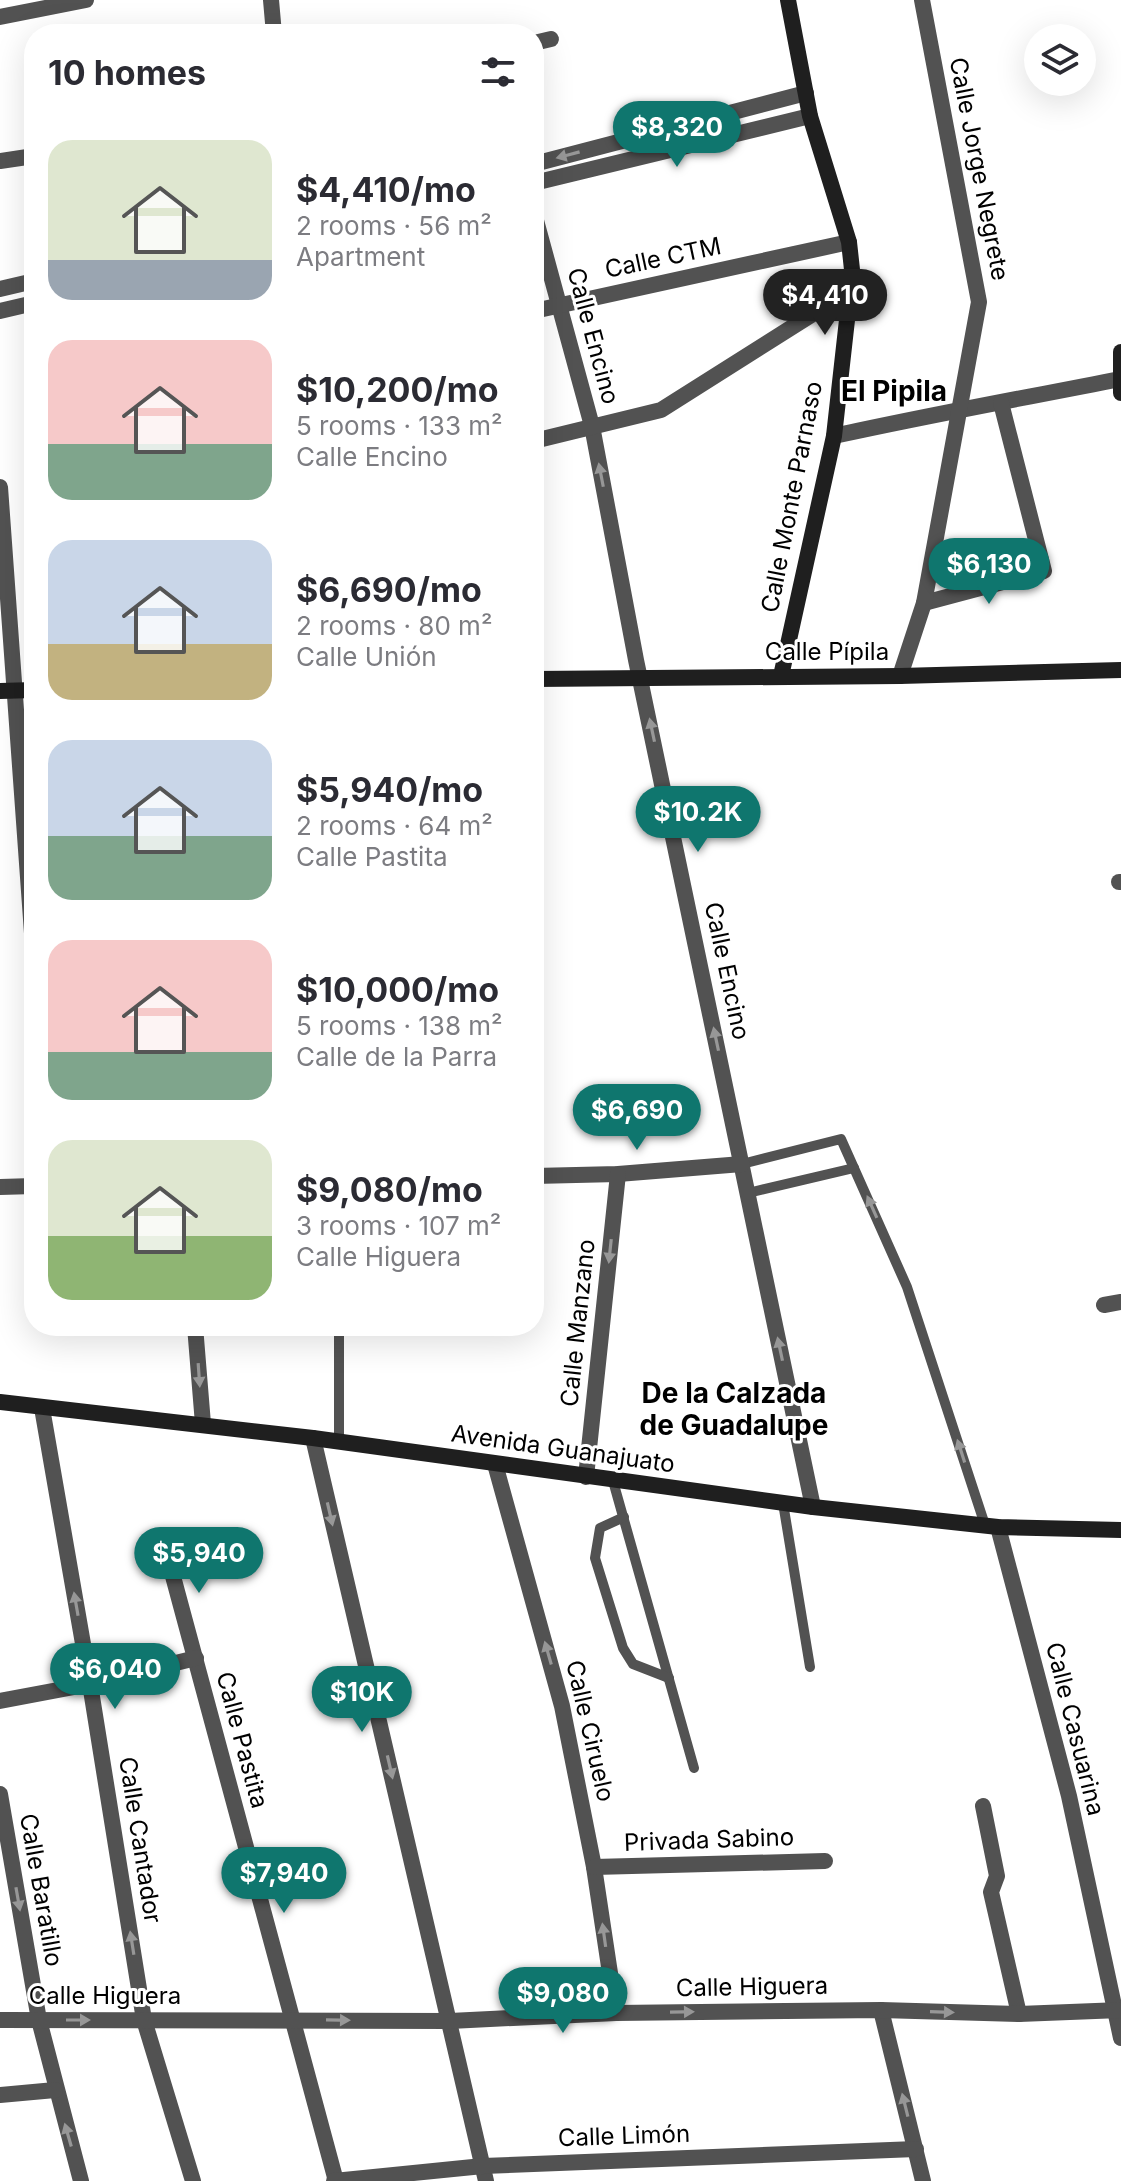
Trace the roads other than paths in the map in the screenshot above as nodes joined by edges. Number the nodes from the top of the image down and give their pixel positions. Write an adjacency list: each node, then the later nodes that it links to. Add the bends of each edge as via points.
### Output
1 (86, 0): 5 (street)
2 (271, 0): 6 (street)
3 (788, 0): 7 (street, Calle Monte Parnaso)
4 (922, 0): 25 (street, Calle Jorge Negrete, via 979,302)
5 (0, 17)
6 (273, 24)
7 (806, 93): 8 (street, Calle Monte Parnaso); 11 (street, one-way to 11)
8 (810, 116): 12 (street); 13 (street, Calle Monte Parnaso)
9 (24, 157): 10 (street)
10 (0, 161)
11 (544, 161)
12 (544, 181)
13 (849, 242): 16 (street, Calle Monte Parnaso); 19 (street, Calle CTM)
14 (544, 247): 19 (street, Calle Encino)
15 (24, 283): 17 (street)
16 (854, 288): 26 (street, via 661,410); 27 (street, Calle Monte Parnaso)
17 (0, 289)
18 (24, 305): 21 (street)
19 (561, 305): 20 (street, Calle CTM); 26 (street, Calle Encino)
20 (544, 309)
21 (0, 311)
22 (1121, 352): 23 (street)
23 (1120, 386): 24 (street)
24 (1001, 403): 25 (street); 30 (street, via 1044,571)
25 (959, 409): 27 (street); 30 (street, Calle Jorge Negrete)
26 (592, 426): 28 (street); 35 (street, Calle Encino, one-way to 26)
27 (834, 436): 32 (street, Calle Monte Parnaso)
28 (544, 438)
29 (0, 487): 36 (street)
30 (924, 603): 33 (street, Calle Jorge Negrete)
31 (1116, 672): 33 (street, Calle Pípila)
32 (781, 676): 33 (street, Calle Pípila); 35 (street, Calle Pípila)
33 (900, 676)
34 (544, 679): 35 (street, Calle Pípila)
35 (641, 679): 38 (street, Calle Encino, one-way to 35)
36 (7, 691): 37 (street)
37 (24, 861)
38 (742, 1164): 39 (lane, via 841,1139); 40 (street); 44 (street, Calle Encino)
39 (854, 1168): 44 (lane); 58 (lane, one-way to 39, via 907,1287)
40 (618, 1174): 41 (street); 53 (street, Calle Manzano, one-way to 53)
41 (544, 1176)
42 (24, 1186): 43 (street)
43 (0, 1187)
44 (748, 1193): 56 (street, Calle Encino, one-way to 44)
45 (196, 1336): 49 (street, one-way to 49)
46 (339, 1336): 51 (lane)
47 (0, 1402): 48 (street, Avenida Guanajuato)
48 (42, 1408): 49 (street, Avenida Guanajuato); 64 (street, Calle Cantador, one-way to 48)
49 (203, 1424): 50 (street, Avenida Guanajuato)
50 (313, 1438): 51 (street, Avenida Guanajuato); 79 (street, one-way to 79)
51 (339, 1442): 52 (street, Avenida Guanajuato)
52 (495, 1464): 53 (street, Avenida Guanajuato); 70 (street, Calle Ciruelo, one-way to 52, via 562,1706)
53 (586, 1477): 54 (street, Avenida Guanajuato)
54 (613, 1481): 55 (street, Avenida Guanajuato); 57 (lane)
55 (783, 1503): 56 (street, Avenida Guanajuato); 62 (lane)
56 (813, 1507): 58 (street, Avenida Guanajuato)
57 (624, 1517): 63 (lane); 63 (lane, via 600,1528 595,1558 623,1648 633,1664)
58 (992, 1526): 59 (street, Avenida Guanajuato); 72 (street, Calle Casuarina, via 1069,1796)
59 (1121, 1530)
60 (164, 1543): 61 (street, Calle Pastita)
61 (196, 1658): 64 (street); 78 (street, Calle Pastita)
62 (810, 1667)
63 (669, 1678): 66 (lane)
64 (90, 1684): 65 (street); 77 (street, Calle Cantador, one-way to 64)
65 (0, 1701)
66 (694, 1768)
67 (0, 1794): 76 (street, Calle Baratillo, one-way to 76)
68 (983, 1806): 74 (street, via 997,1876 991,1892)
69 (825, 1861): 70 (street, Privada Sabino)
70 (594, 1867): 73 (street, Calle Ciruelo, one-way to 70)
71 (881, 2010): 73 (street, Calle Higuera, one-way to 71); 74 (street, Calle Higuera, one-way to 74); 83 (street, one-way to 71)
72 (1118, 2011): 74 (street, Calle Higuera); 80 (street, Calle Casuarina)
73 (616, 2013): 79 (street, Calle Higuera)
74 (1019, 2014)
75 (0, 2020): 76 (street, Calle Higuera)
76 (39, 2020): 77 (street, Calle Higuera, one-way to 77); 81 (street, Calle Baratillo)
77 (144, 2020): 78 (street, Calle Higuera); 86 (street, Calle Cantador)
78 (291, 2020): 79 (street, Calle Higuera, one-way to 79); 87 (street, Calle Pastita)
79 (450, 2021): 84 (street)
80 (1121, 2038)
81 (55, 2090): 82 (street); 85 (street, Calle Baratillo, one-way to 81)
82 (0, 2095)
83 (916, 2149): 84 (street, Calle Limón); 88 (street)
84 (485, 2173): 87 (street, Calle Limón)
85 (81, 2181)
86 (193, 2181)
87 (335, 2181)
88 (923, 2181)

